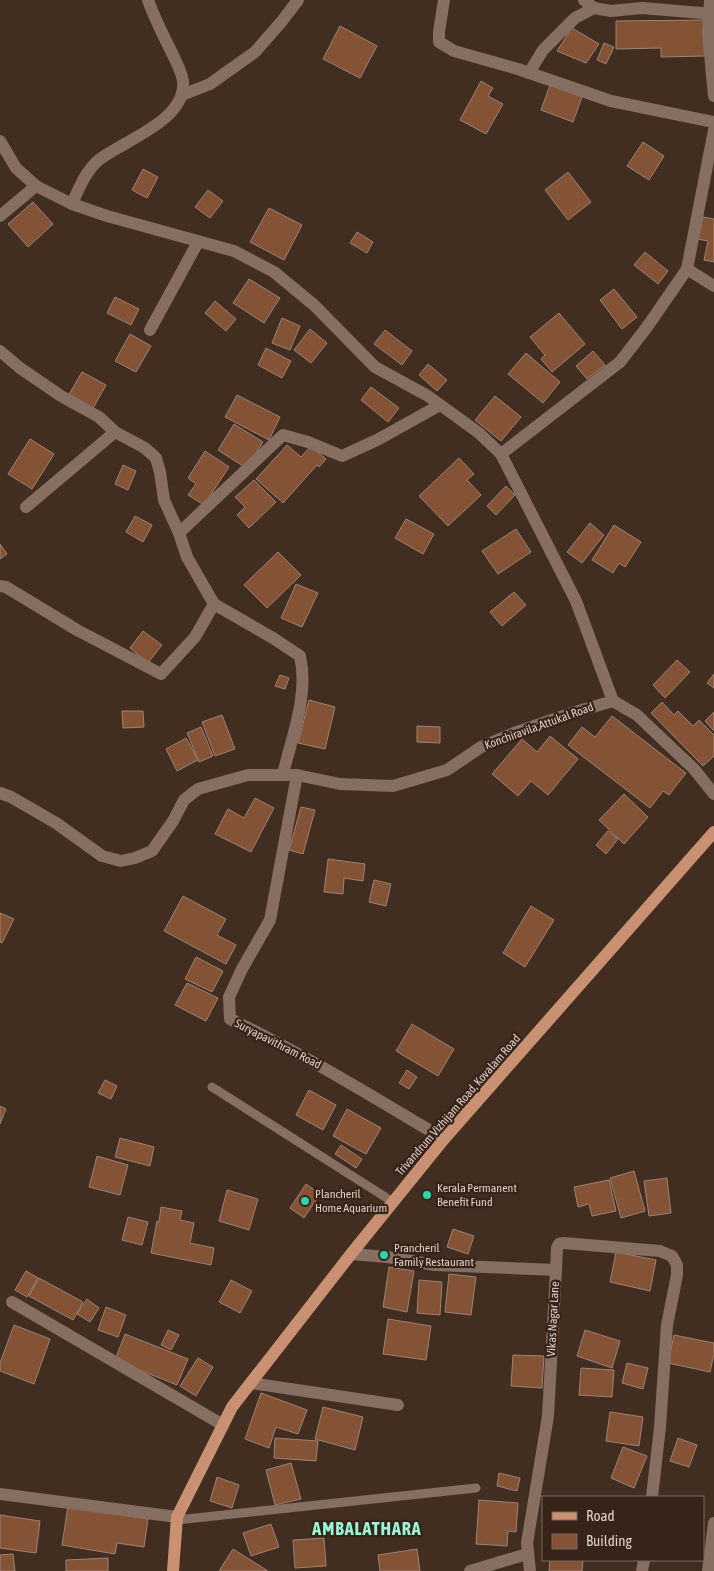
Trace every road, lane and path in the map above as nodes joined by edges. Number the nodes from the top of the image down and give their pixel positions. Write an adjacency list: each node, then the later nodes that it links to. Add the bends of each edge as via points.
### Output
1 (148, 0): 8 (street, via 176,61 183,81)
2 (298, 0): 8 (street, via 255,52 210,84)
3 (444, 0): 7 (street, via 439,42 454,51)
4 (710, 0): 6 (street)
5 (589, 4): 6 (street, via 611,11 642,8); 7 (street, via 543,50)
6 (711, 14): 9 (street, via 708,33)
7 (529, 73): 10 (street, via 611,101)
8 (182, 95): 14 (street, via 169,114 141,136 99,160 86,175)
9 (714, 96)
10 (714, 122)
11 (714, 130): 17 (street)
12 (0, 140): 13 (street, via 16,168)
13 (36, 186): 14 (street); 15 (street)
14 (72, 204): 16 (street)
15 (0, 216)
16 (198, 242): 19 (street); 21 (street, via 234,251 274,272 314,305 375,367)
17 (687, 269): 18 (street); 23 (street, via 620,362)
18 (714, 286)
19 (150, 330)
20 (0, 351): 22 (street, via 61,396 99,417)
21 (440, 405): 23 (street, via 480,433); 25 (street, via 342,456 283,435)
22 (115, 432): 24 (street); 25 (street, via 145,448 156,458 164,500)
23 (501, 454): 28 (street, via 576,601)
24 (26, 507)
25 (180, 533): 27 (street, via 187,557)
26 (0, 586): 27 (street, via 161,674 195,637)
27 (214, 604): 29 (street, via 300,656 302,695)
28 (612, 701): 30 (street, Konchiravila,Attukal Road, via 572,712 481,747 447,770 393,786 340,784); 32 (street, via 637,715 694,769)
29 (283, 774): 30 (street, Konchiravila,Attukal Road); 31 (street, Konchiravila,Attukal Road, via 248,775 198,789 184,800 152,851 121,861 102,856 56,824)
30 (296, 774): 35 (street, Suryapavithram Road, via 270,920 228,997 230,1019 320,1065)
31 (0, 793)
32 (714, 794)
33 (714, 832): 35 (main road, Trivandrum Vizhijam Road, Kovalam Road)
34 (212, 1086): 36 (lane)
35 (444, 1139): 36 (main road, Trivandrum Vizhijam Road, Kovalam Road)
36 (393, 1202): 37 (main road, Trivandrum Vizhijam Road, Kovalam Road)
37 (351, 1254): 38 (street, Vikas Nagar Lane, via 435,1265); 40 (main road, Trivandrum Vizhijam Road, Kovalam Road)
38 (556, 1270): 45 (street, via 557,1248 564,1243 660,1251 672,1256 677,1265 667,1325); 48 (street, Vikas Nagar Lane, via 548,1416)
39 (12, 1302): 42 (street)
40 (251, 1383): 41 (street); 42 (main road, Trivandrum Vizhijam Road, Kovalam Road)
41 (398, 1405)
42 (223, 1425): 46 (main road, Trivandrum Vizhijam Road, Kovalam Road)
43 (476, 1488): 46 (lane)
44 (0, 1494): 46 (street)
45 (652, 1496)
46 (177, 1518): 49 (main road, Trivandrum Vizhijam Road, Kovalam Road)
47 (714, 1524): 52 (street)
48 (527, 1554): 50 (street); 51 (street, Vikas Nagar Lane)
49 (174, 1571)
50 (470, 1571)
51 (530, 1571)
52 (708, 1571)

